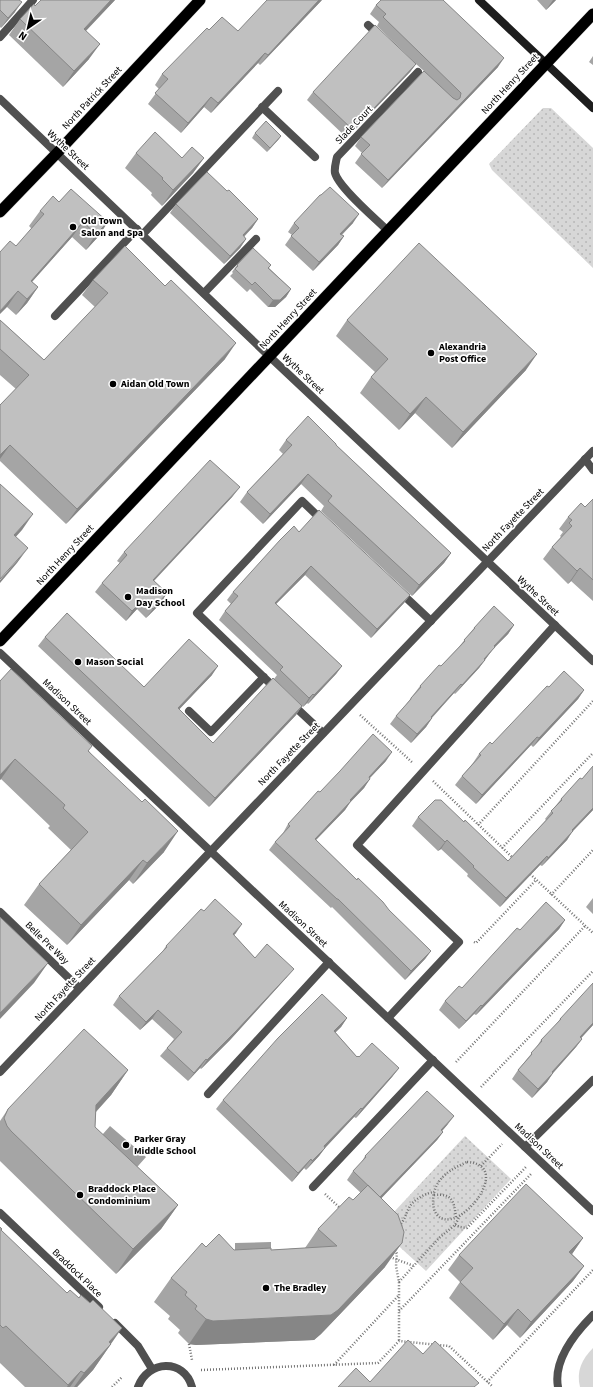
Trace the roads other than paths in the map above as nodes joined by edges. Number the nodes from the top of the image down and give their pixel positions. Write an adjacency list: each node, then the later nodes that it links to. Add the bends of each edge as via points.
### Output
1 (33, 0): 6 (street)
2 (200, 0): 14 (highway, North Patrick Street)
3 (479, 0): 8 (main road)
4 (593, 14): 8 (highway, North Henry Street)
5 (368, 25): 7 (street)
6 (0, 37)
7 (385, 41)
8 (546, 64): 13 (main road); 17 (highway, North Henry Street)
9 (418, 72): 17 (street, Slade Court, via 337,157 335,165 335,173 341,185)
10 (278, 91): 12 (street)
11 (0, 99): 14 (street, Wythe Street)
12 (262, 107): 15 (street); 18 (street)
13 (593, 108)
14 (57, 153): 16 (highway, North Patrick Street); 18 (street, Wythe Street)
15 (315, 157)
16 (0, 212)
17 (388, 231): 22 (highway, North Henry Street)
18 (140, 232): 20 (street, Wythe Street); 21 (street)
19 (256, 239): 20 (street)
20 (204, 293): 22 (street, Wythe Street)
21 (55, 316)
22 (270, 356): 27 (street, Wythe Street); 31 (highway, North Henry Street)
23 (593, 451): 24 (street, North Fayette Street)
24 (585, 459): 25 (street); 27 (street, North Fayette Street)
25 (593, 470)
26 (330, 527): 34 (street, via 302,501 197,613)
27 (488, 562): 29 (street, North Fayette Street); 30 (street, Wythe Street)
28 (392, 584): 29 (street)
29 (431, 621): 36 (street, North Fayette Street)
30 (555, 625): 33 (street, Wythe Street); 41 (street, via 357,845 459,942)
31 (0, 642)
32 (0, 653): 37 (street, Madison Street)
33 (593, 661)
34 (264, 677): 35 (street, via 211,732); 36 (street)
35 (189, 711)
36 (323, 733): 37 (street, North Fayette Street)
37 (211, 851): 39 (street, Madison Street); 40 (street, North Fayette Street)
38 (0, 912): 40 (street, Belle Pre Way)
39 (329, 962): 41 (street, Madison Street); 45 (street)
40 (79, 988): 43 (street, North Fayette Street)
41 (388, 1018): 42 (street, Madison Street)
42 (434, 1060): 46 (street, Madison Street); 47 (street)
43 (0, 1072)
44 (593, 1080): 46 (street)
45 (208, 1094)
46 (525, 1147): 48 (street, Madison Street)
47 (314, 1186)
48 (593, 1210)
49 (0, 1213): 51 (street, Braddock Place, via 138,1346)
50 (593, 1315): 54 (street, via 560,1362)
51 (152, 1369): 52 (street, via 146,1373); 53 (street, via 171,1366 180,1370)
52 (138, 1387)
53 (192, 1387)
54 (558, 1387)

